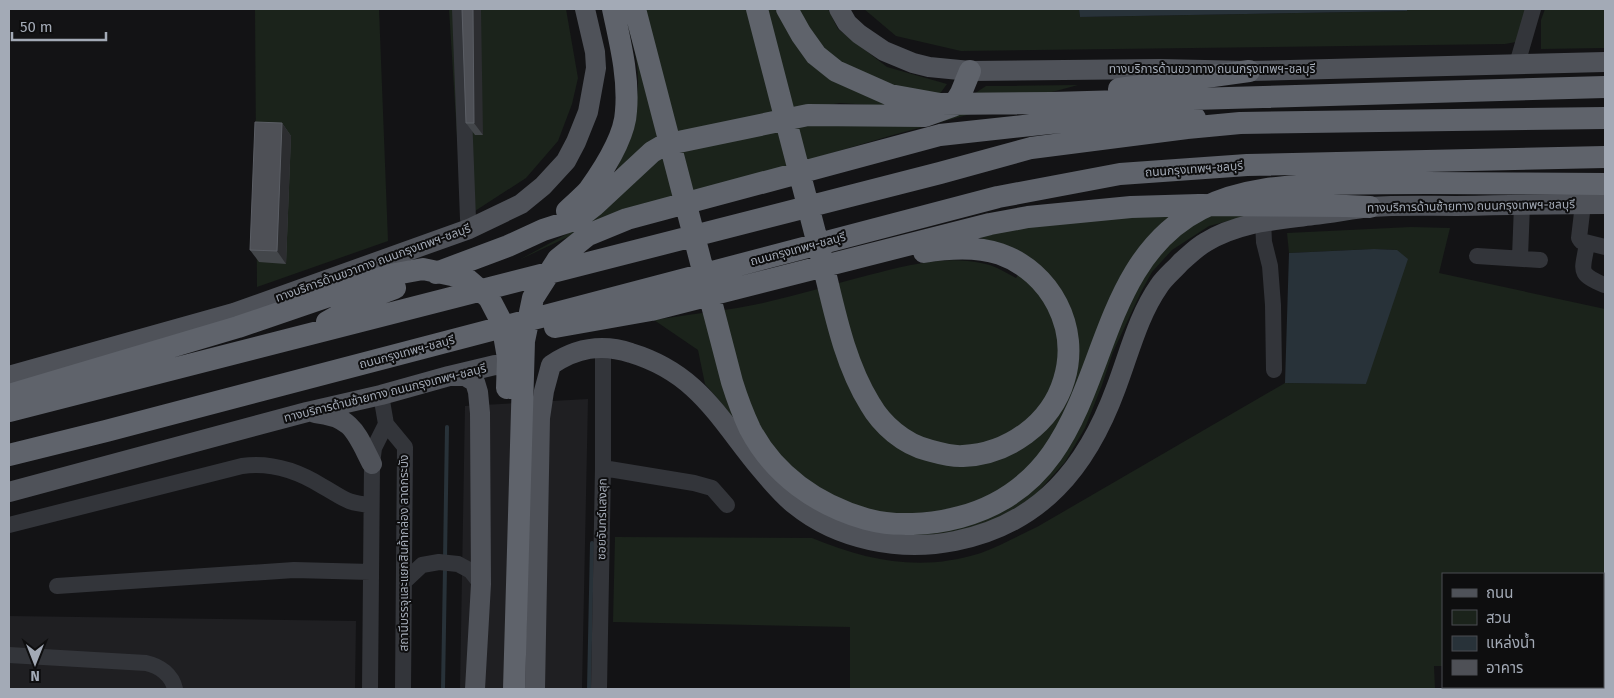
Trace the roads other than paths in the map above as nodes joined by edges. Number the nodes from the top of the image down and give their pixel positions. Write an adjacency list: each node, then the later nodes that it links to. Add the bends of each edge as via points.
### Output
1 (460, 9): 23 (street)
2 (585, 9): 36 (main road, ทางบริการด้านขวาทาง ถนนกรุงเทพฯ-ชลบุรี, via 596,68 588,112 566,161 521,204 469,230 234,313)
3 (614, 9): 25 (highway, via 627,93 621,131 588,191)
4 (635, 9): 18 (highway, via 724,354 750,429 772,461 801,489 836,508 874,521 897,524 934,522 975,513 992,505 1034,474 1073,420 1120,299 1138,267 1156,243 1202,208 1251,191 1280,187 1384,183)
5 (757, 9): 32 (highway, via 845,345 861,389 874,411 889,428 926,450 961,456 977,455 1015,442 1043,417 1058,396 1064,380 1068,347 1060,310 1046,285 1024,266 998,253 946,249 882,261 759,292)
6 (787, 9): 13 (highway, via 816,54 836,70 890,95 940,104)
7 (840, 9): 11 (main road, ทางบริการด้านขวาทาง ถนนกรุงเทพฯ-ชลบุรี, via 847,23 884,50 929,67)
8 (1533, 9): 10 (street)
9 (1605, 62): 10 (main road, ทางบริการด้านขวาทาง ถนนกรุงเทพฯ-ชลบุรี)
10 (1517, 64): 12 (main road, ทางบริการด้านขวาทาง ถนนกรุงเทพฯ-ชลบุรี)
11 (970, 71): 12 (main road, ทางบริการด้านขวาทาง ถนนกรุงเทพฯ-ชลบุรี); 25 (highway, via 953,106 925,116 808,115 664,145 652,152 577,220)
12 (1249, 71): 16 (highway, via 1046,101 989,113)
13 (1605, 87)
14 (1605, 118): 15 (highway)
15 (1240, 124): 16 (highway, via 1154,114); 33 (highway, via 1031,148)
16 (940, 135): 62 (highway, via 627,219 588,236 558,259 533,298 524,341)
17 (1605, 157): 44 (highway, ถนนกรุงเทพฯ-ชลบุรี, via 1247,165 1120,174 998,197)
18 (1605, 184)
19 (1582, 204): 20 (main road, ทางบริการด้านซ้ายทาง ถนนกรุงเทพฯ-ชลบุรี); 21 (main road, ทางบริการด้านซ้ายทาง ถนนกรุงเทพฯ-ชลบุรี); 26 (street, via 1579,238)
20 (1605, 204)
21 (1522, 205): 22 (main road, ทางบริการด้านซ้ายทาง ถนนกรุงเทพฯ-ชลบุรี); 29 (street)
22 (1370, 207): 24 (main road, ทางบริการด้านซ้ายทาง ถนนกรุงเทพฯ-ชลบุรี); 32 (highway, via 1180,206 1028,217)
23 (468, 219)
24 (1263, 221): 34 (main road, ทางบริการด้านซ้ายทาง ถนนกรุงเทพฯ-ชลบุรี, via 1205,242 1160,285 1138,328 1096,436 1066,479 1016,519 953,542 889,544 846,533 808,514 774,485 710,402 691,384 660,363 622,350); 35 (street, via 1273,305)
25 (542, 230): 33 (highway, via 369,298)
26 (1587, 243): 27 (street); 31 (street, via 1583,271 1588,278)
27 (1605, 247)
28 (1477, 256): 29 (street)
29 (1520, 257): 30 (street)
30 (1540, 260)
31 (1604, 285)
32 (682, 303): 44 (highway, via 536,330 318,385)
33 (298, 338): 41 (highway)
34 (603, 348): 38 (main road, ทางบริการด้านซ้ายทาง ถนนกรุงเทพฯ-ชลบุรี, via 566,355 551,365); 47 (street, ซอยจันทร์แสงสุก)
35 (1274, 370)
36 (9, 376)
37 (449, 376): 38 (main road, ทางบริการด้านซ้ายทาง ถนนกรุงเทพฯ-ชลบุรี, via 495,365 528,367 537,371); 40 (main road, ทางบริการด้านซ้ายทาง ถนนกรุงเทพฯ-ชลบุรี); 54 (main road, via 469,377 475,382 478,392)
38 (544, 391): 63 (main road, via 540,418)
39 (9, 395): 61 (highway, via 238,327 390,274 423,269 466,278 490,298 502,323 508,358)
40 (381, 395): 42 (main road, ทางบริการด้านซ้ายทาง ถนนกรุงเทพฯ-ชลบุรี); 43 (street)
41 (9, 412)
42 (307, 412): 46 (main road, via 329,414 350,425); 48 (main road, ทางบริการด้านซ้ายทาง ถนนกรุงเทพฯ-ชลบุรี)
43 (386, 424): 46 (street, via 374,448); 53 (street, สถานีบรรจุและแยกสินค้ากล่อง ลาดกระบัง, via 405,447)
44 (100, 433): 45 (highway, ถนนกรุงเทพฯ-ชลบุรี)
45 (9, 455)
46 (372, 464): 49 (street)
47 (603, 468): 50 (street, via 712,488); 64 (street, ซอยจันทร์แสงสุก)
48 (9, 492)
49 (372, 505): 51 (street, via 348,502 283,468 252,464); 52 (street)
50 (727, 505)
51 (9, 525)
52 (371, 572): 55 (street, via 294,570); 58 (street)
53 (405, 581): 54 (street, via 422,566 439,562 458,564 471,571); 59 (street, สถานีบรรจุและแยกสินค้ากล่อง ลาดกระบัง)
54 (481, 584): 60 (main road)
55 (57, 586)
56 (9, 656): 57 (street, via 146,663 166,673)
57 (175, 689)
58 (370, 689)
59 (403, 689)
60 (475, 689)
61 (500, 689)
62 (514, 689)
63 (535, 689)
64 (599, 689)

